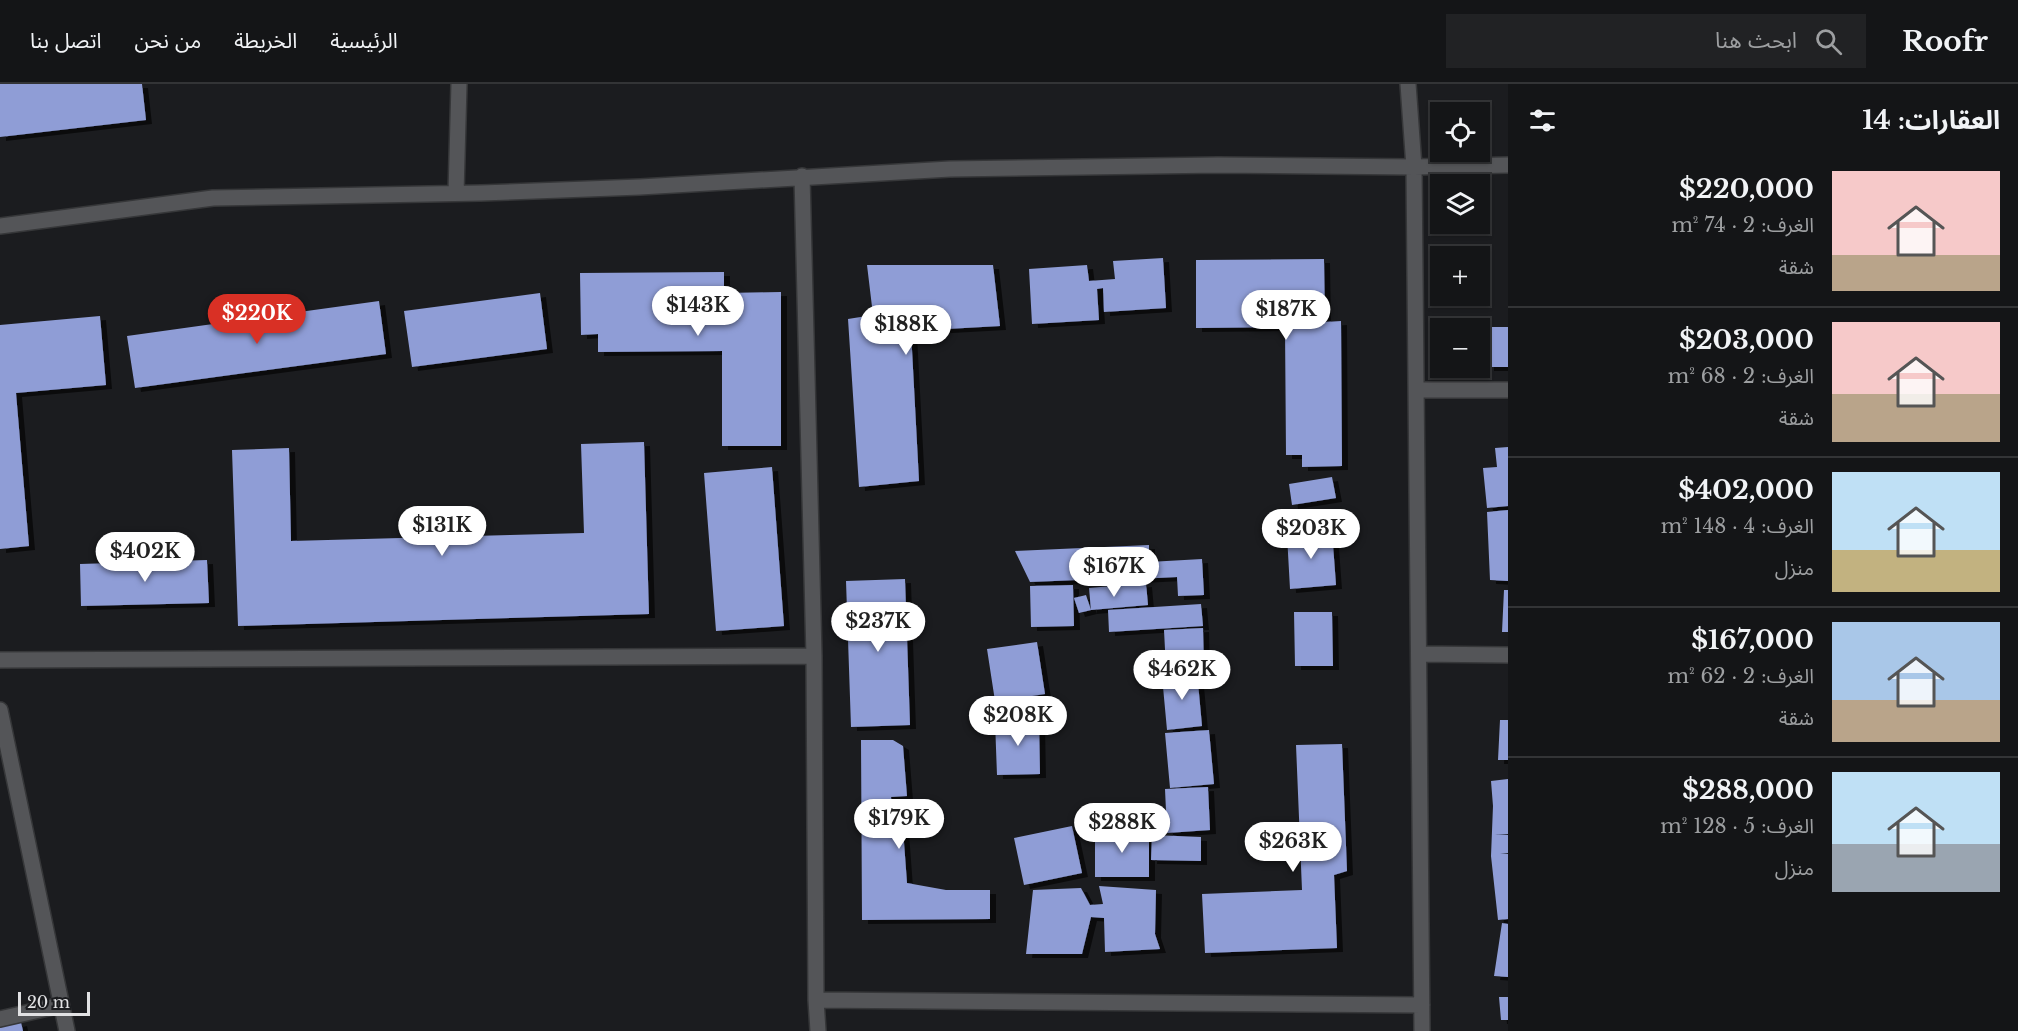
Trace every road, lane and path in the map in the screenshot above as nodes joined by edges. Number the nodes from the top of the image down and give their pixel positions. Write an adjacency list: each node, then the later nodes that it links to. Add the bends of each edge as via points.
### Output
1 (459, 84): 6 (street)
2 (1408, 84): 4 (street)
3 (1508, 165): 4 (street)
4 (1414, 167): 5 (street, via 996,168); 8 (street)
5 (802, 176): 6 (street, via 640,187); 12 (street)
6 (456, 193): 7 (street, via 213,198)
7 (0, 226)
8 (1416, 390): 9 (street); 10 (street)
9 (1508, 390)
10 (1419, 654): 11 (street); 17 (street)
11 (1508, 655)
12 (814, 656): 13 (street); 15 (street)
13 (0, 660)
14 (0, 710): 16 (street)
15 (816, 1000): 17 (street); 20 (street)
16 (61, 1005): 18 (street); 19 (street)
17 (1422, 1005): 21 (street)
18 (0, 1019)
19 (67, 1031)
20 (818, 1031)
21 (1422, 1031)

